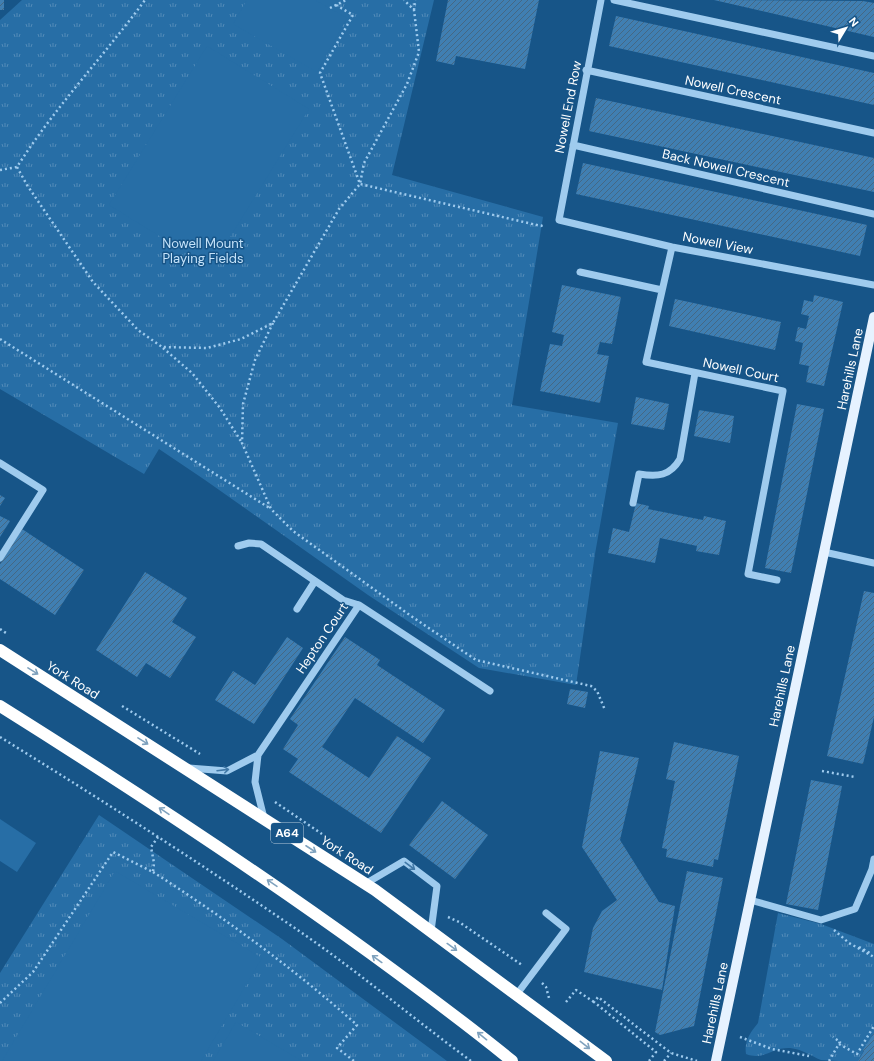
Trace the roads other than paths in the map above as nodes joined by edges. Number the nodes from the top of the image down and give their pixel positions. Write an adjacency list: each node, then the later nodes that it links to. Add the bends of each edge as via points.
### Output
1 (601, 0): 4 (street, Nowell End Row)
2 (614, 0): 3 (street)
3 (874, 56)
4 (586, 70): 5 (street, Nowell Crescent); 6 (street, Nowell End Row)
5 (874, 133)
6 (573, 145): 7 (street, Back Nowell Crescent); 8 (street, Nowell End Row)
7 (874, 214)
8 (559, 220): 9 (street, Nowell View)
9 (672, 247): 11 (street, Nowell View); 12 (street, Nowell Court)
10 (580, 272): 12 (street)
11 (874, 285)
12 (662, 290): 14 (street, Nowell Court, via 646,362)
13 (874, 317): 18 (main road, Harehills Lane)
14 (695, 373): 16 (street, via 680,459 668,473 660,476 639,474); 21 (street, Nowell Court, via 783,391 748,574)
15 (0, 463): 19 (street, via 43,490)
16 (633, 503)
17 (238, 546): 22 (street, via 249,543 261,544)
18 (824, 552): 20 (street); 33 (main road, Harehills Lane)
19 (0, 558)
20 (874, 563)
21 (777, 580)
22 (314, 581): 23 (street, via 343,600); 24 (street)
23 (359, 605): 26 (street, Hepton Court); 28 (street, Hepton Court)
24 (297, 608)
25 (0, 650): 29 (highway, York Road / A64, one-way to 29)
26 (490, 691)
27 (0, 706): 37 (highway, one-way to 27, via 468,1025 285,892)
28 (258, 755): 29 (street, Hepton Court, one-way to 28, via 227,771); 30 (street, Hepton Court, via 255,782)
29 (185, 767): 30 (highway, York Road / A64)
30 (264, 818): 32 (highway, York Road / A64, one-way to 32)
31 (874, 859): 33 (street, via 855,909 822,920)
32 (365, 884): 35 (highway, York Road / A64); 35 (street, one-way to 35, via 404,861 437,886)
33 (750, 900): 39 (main road, Harehills Lane)
34 (546, 913): 36 (street, via 566,929)
35 (431, 931): 36 (highway, York Road / A64, one-way to 36)
36 (517, 994): 38 (highway, York Road / A64, one-way to 38)
37 (512, 1061)
38 (606, 1061)
39 (716, 1061)

